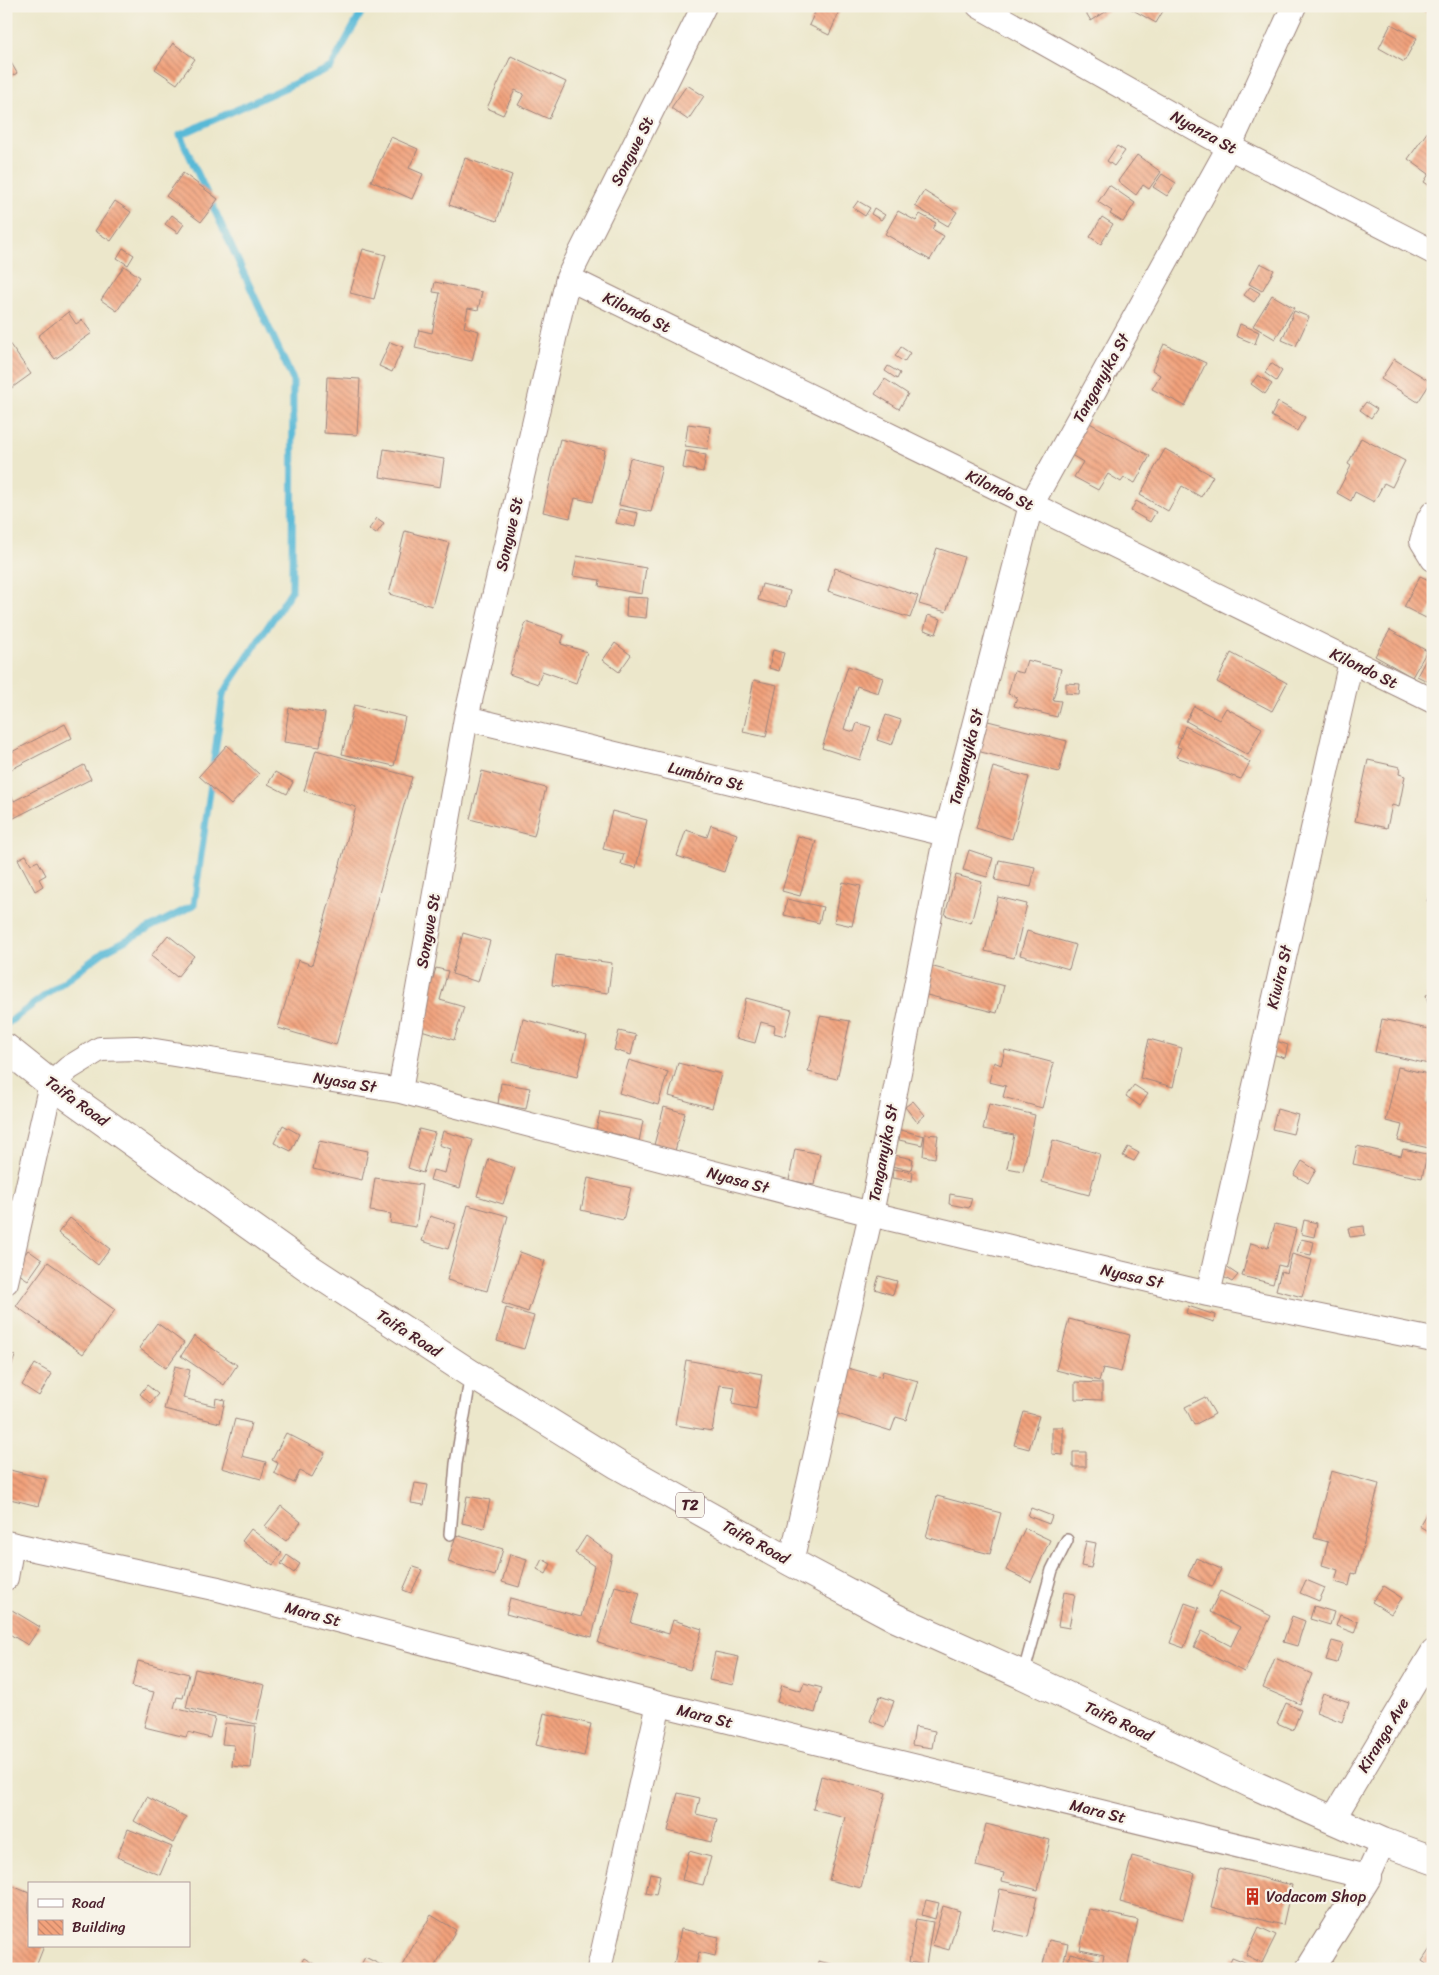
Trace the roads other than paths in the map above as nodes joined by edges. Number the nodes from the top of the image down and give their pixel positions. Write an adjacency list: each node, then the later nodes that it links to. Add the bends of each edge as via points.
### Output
1 (704, 6): 6 (street, Songwe St)
2 (979, 6): 4 (street, Nyanza St)
3 (1294, 6): 4 (street, Tanganyika St)
4 (1229, 147): 5 (street, Nyanza St); 7 (street, Tanganyika St)
5 (1433, 252)
6 (568, 278): 7 (street, Kilondo St); 12 (street, Songwe St)
7 (1031, 505): 10 (street, Kilondo St); 13 (street, Tanganyika St)
8 (1433, 513): 9 (street, via 1422,541)
9 (1433, 559)
10 (1351, 661): 11 (street, Kilondo St); 19 (street, Kiwira St)
11 (1433, 702)
12 (466, 718): 13 (street, Lumbira St); 16 (street, Songwe St)
13 (946, 834): 17 (street, Tanganyika St)
14 (6, 1048): 15 (main road, Taifa Road / T2)
15 (52, 1084): 16 (street, Nyasa St, via 69,1068 100,1050 137,1048); 18 (street); 21 (main road, Taifa Road / T2, via 309,1268)
16 (400, 1091): 17 (street, Nyasa St)
17 (871, 1214): 19 (street, Nyasa St); 25 (street, Tanganyika St)
18 (6, 1282)
19 (1208, 1294): 20 (street, Nyasa St)
20 (1433, 1340)
21 (471, 1374): 22 (lane, via 456,1464); 25 (main road, Taifa Road / T2, via 618,1465)
22 (450, 1534)
23 (1067, 1540): 28 (lane, via 1052,1570)
24 (9, 1543): 26 (street); 29 (street, Mara St, via 218,1589)
25 (791, 1562): 28 (main road, Taifa Road / T2, via 896,1618)
26 (6, 1578)
27 (1433, 1652): 30 (street, Kiranga Ave)
28 (1023, 1675): 30 (main road, Taifa Road / T2)
29 (659, 1704): 33 (street, Mara St); 34 (street)
30 (1333, 1819): 31 (main road, Taifa Road / T2)
31 (1383, 1842): 32 (main road, Taifa Road / T2); 33 (street)
32 (1433, 1860)
33 (1368, 1877): 35 (main road)
34 (599, 1969)
35 (1310, 1969)

